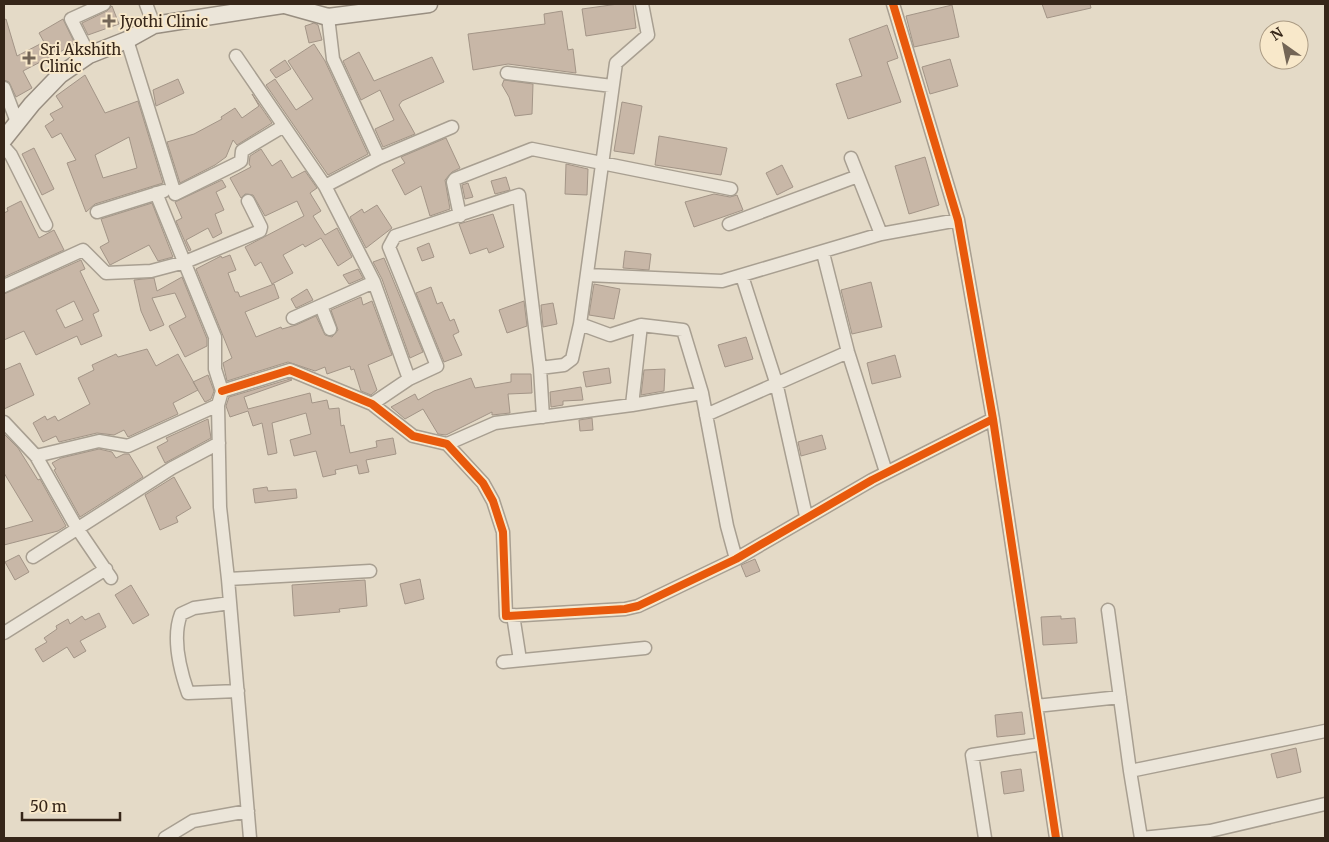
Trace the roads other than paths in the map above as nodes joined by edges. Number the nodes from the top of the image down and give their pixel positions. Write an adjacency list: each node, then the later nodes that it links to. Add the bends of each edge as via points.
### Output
1 (104, 4): 10 (street, via 72,19)
2 (146, 4): 8 (street)
3 (282, 4): 7 (main road); 8 (main road)
4 (429, 4): 7 (main road)
5 (642, 4): 13 (street, via 648,35 616,62)
6 (892, 4): 31 (street)
7 (328, 17): 20 (street, via 333,58)
8 (154, 25): 9 (main road)
9 (127, 40): 10 (main road); 25 (street)
10 (89, 55): 15 (main road, via 60,75)
11 (236, 56): 16 (street)
12 (507, 73): 13 (street)
13 (612, 86): 22 (street)
14 (4, 88): 15 (street)
15 (18, 122): 18 (main road)
16 (282, 127): 24 (street); 25 (street, via 242,151 241,160 236,164 175,194)
17 (452, 127): 20 (street)
18 (4, 139)
19 (4, 147): 33 (street)
20 (379, 158): 24 (street)
21 (851, 158): 23 (street)
22 (602, 162): 26 (street); 30 (street, via 532,149 455,179); 37 (street)
23 (858, 176): 32 (street); 34 (street)
24 (325, 186): 39 (street)
25 (173, 189): 27 (street)
26 (731, 189)
27 (156, 193): 29 (street); 36 (street)
28 (248, 201): 36 (street, via 260,231)
29 (97, 212)
30 (460, 216): 47 (street, via 519,195); 48 (street, via 395,236 389,247 437,366)
31 (958, 220): 34 (street); 57 (street)
32 (729, 224)
33 (46, 225)
34 (881, 234): 35 (street)
35 (823, 253): 38 (street); 46 (street)
36 (185, 262): 40 (street, via 151,271 106,273 83,250); 50 (street, via 215,337 215,369)
37 (587, 275): 38 (street, via 711,282); 43 (street)
38 (742, 276): 49 (street)
39 (374, 282): 41 (street); 48 (street)
40 (4, 286)
41 (321, 306): 42 (street); 45 (street)
42 (293, 318)
43 (580, 324): 44 (street, via 610,335); 47 (street, via 572,359 568,363)
44 (641, 325): 51 (street, via 683,330); 54 (street)
45 (330, 329)
46 (848, 352): 49 (street); 62 (street)
47 (540, 368): 56 (street)
48 (409, 379): 52 (street)
49 (776, 382): 55 (street); 63 (street)
50 (222, 392): 52 (street, via 290,370); 53 (street)
51 (702, 393): 54 (street); 55 (street)
52 (372, 404): 60 (street, via 413,436)
53 (218, 405): 59 (street); 61 (street, via 128,446 99,441)
54 (632, 406): 56 (street)
55 (706, 415): 66 (street)
56 (543, 417): 60 (street, via 495,423)
57 (993, 419): 62 (street); 78 (street)
58 (4, 422): 61 (street)
59 (219, 443): 64 (street, via 172,468); 68 (street, via 220,507)
60 (447, 444): 71 (street, via 482,483 493,501 503,532 506,616)
61 (36, 456): 64 (street)
62 (886, 472): 63 (street)
63 (806, 516): 66 (street)
64 (77, 528): 65 (street); 72 (street, via 108,574)
65 (33, 557)
66 (736, 559): 71 (street, via 638,606)
67 (370, 571): 68 (street)
68 (228, 579): 69 (street)
69 (230, 603): 76 (street); 76 (street, via 194,608 181,614 176,626 188,693)
70 (1108, 610): 77 (street)
71 (513, 615): 74 (street)
72 (4, 632)
73 (645, 648): 74 (street)
74 (520, 660): 75 (street)
75 (503, 662)
76 (238, 691): 83 (street)
77 (1120, 697): 78 (street); 81 (street)
78 (1036, 706): 80 (street)
79 (1325, 731): 81 (street)
80 (1042, 744): 86 (street, via 972,755); 87 (street)
81 (1130, 771): 88 (street)
82 (1325, 804): 88 (street, via 1210,831)
83 (248, 811): 84 (street, via 193,821); 85 (street)
84 (165, 838)
85 (250, 838)
86 (985, 838)
87 (1056, 838)
88 (1141, 838)

